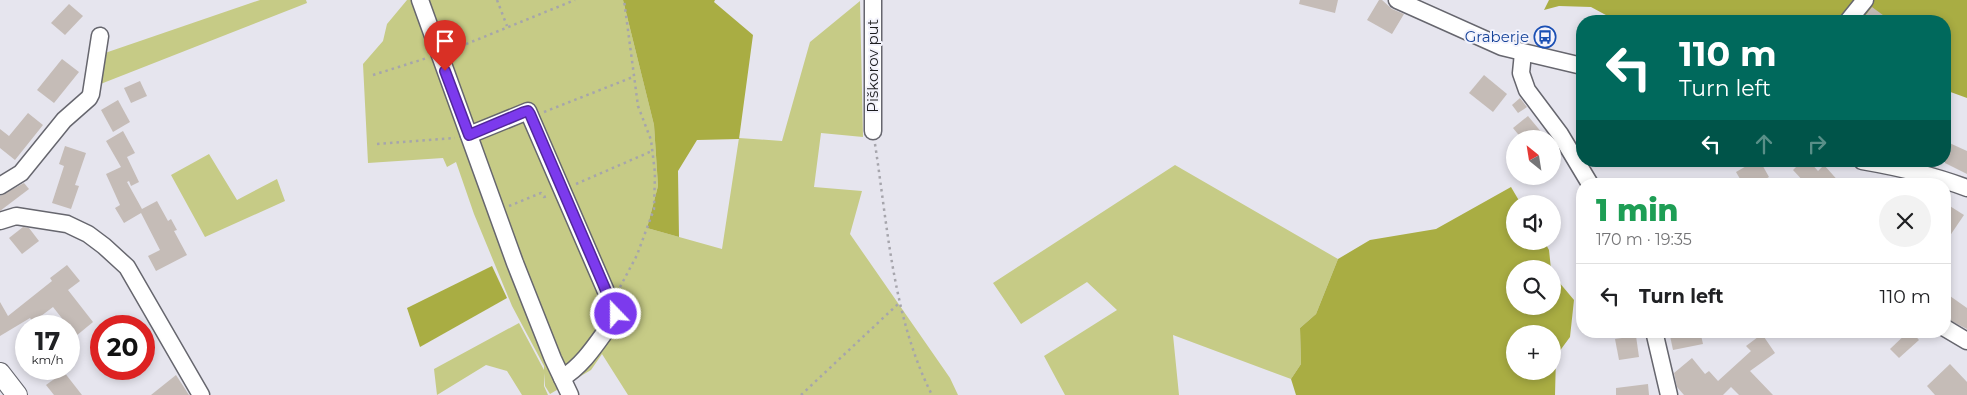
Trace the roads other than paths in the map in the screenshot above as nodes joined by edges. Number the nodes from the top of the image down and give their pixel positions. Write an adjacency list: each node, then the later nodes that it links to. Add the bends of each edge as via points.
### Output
1 (420, 0): 10 (street)
2 (872, 0): 9 (street, Piškorov put)
3 (1397, 0): 7 (street, via 1482,39)
4 (1865, 0): 5 (street)
5 (1853, 15)
6 (100, 36): 17 (street, via 89,98 64,120 26,168)
7 (1523, 53): 8 (street); 11 (street, via 1521,74 1527,90)
8 (1576, 65)
9 (873, 131)
10 (469, 135): 24 (street, via 515,263); 24 (street, via 528,111 616,314)
11 (1576, 161)
12 (1580, 167): 14 (street)
13 (1890, 167): 15 (street)
14 (1586, 178)
15 (1935, 178)
16 (1951, 183): 18 (street)
17 (0, 186)
18 (1967, 188)
19 (0, 221): 26 (street, via 16,216 67,224 104,246 128,267)
20 (1951, 332): 22 (street)
21 (1656, 338): 27 (street)
22 (1967, 341)
23 (0, 372): 25 (main road)
24 (567, 388)
25 (17, 395)
26 (201, 395)
27 (1668, 395)

